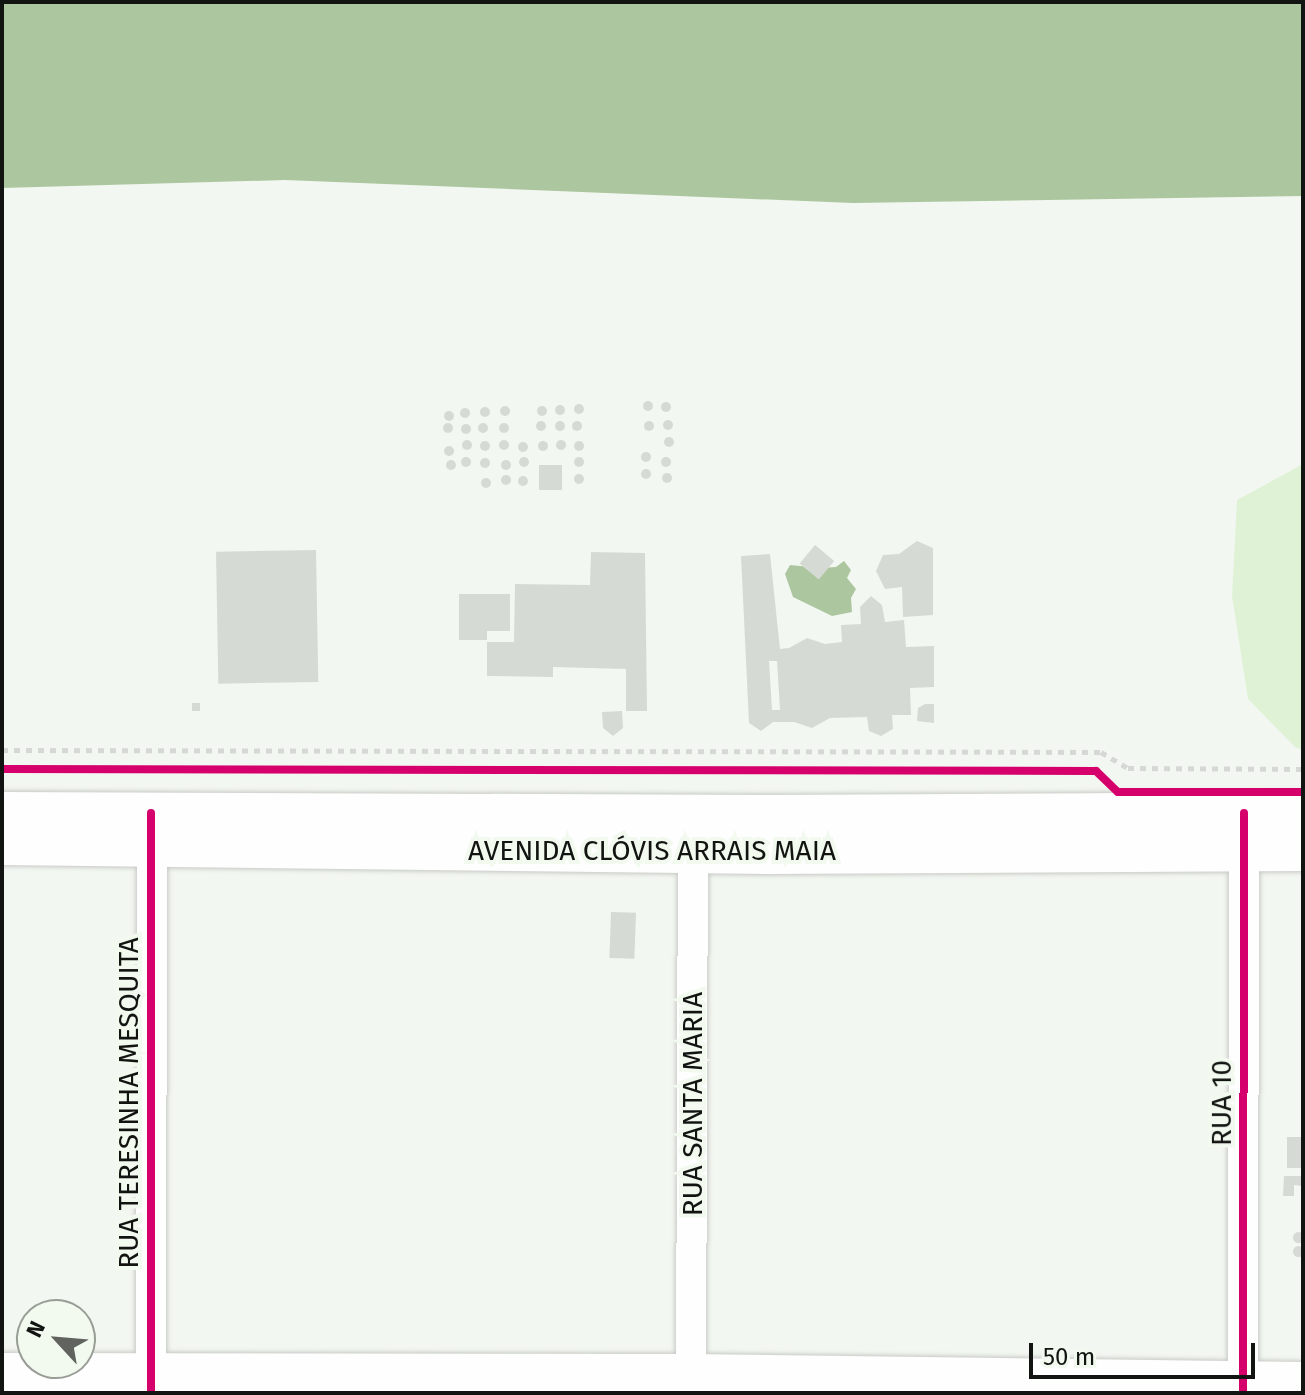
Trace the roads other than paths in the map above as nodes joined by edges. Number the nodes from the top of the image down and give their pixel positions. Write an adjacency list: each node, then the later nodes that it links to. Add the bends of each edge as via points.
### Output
1 (2, 813): 3 (main road, AVENIDA CLÓVIS ARRAIS MAIA)
2 (1303, 813): 4 (main road, AVENIDA CLÓVIS ARRAIS MAIA)
3 (152, 828): 5 (main road, AVENIDA CLÓVIS ARRAIS MAIA, via 235,849); 6 (main road, AVENIDA CLÓVIS ARRAIS MAIA); 9 (street, RUA TERESINHA MESQUITA)
4 (1244, 832): 5 (main road, AVENIDA CLÓVIS ARRAIS MAIA); 7 (main road, AVENIDA CLÓVIS ARRAIS MAIA); 12 (street, RUA 10)
5 (693, 833): 10 (street, RUA SANTA MARIA)
6 (2, 844)
7 (1303, 850)
8 (2, 1375): 9 (main road)
9 (151, 1384): 10 (main road)
10 (691, 1384): 12 (main road)
11 (1303, 1384): 12 (main road)
12 (1243, 1389)

